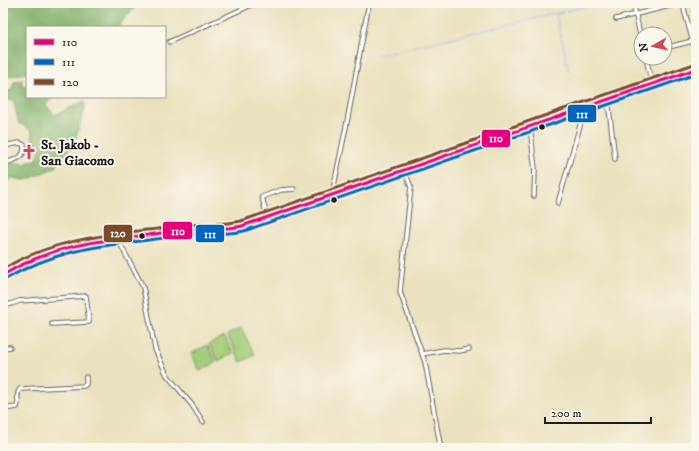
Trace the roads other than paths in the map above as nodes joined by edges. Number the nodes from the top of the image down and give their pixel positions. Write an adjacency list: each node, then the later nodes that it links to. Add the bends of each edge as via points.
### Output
1 (256, 3): 9 (street)
2 (369, 3): 23 (street)
3 (633, 3): 5 (street)
4 (683, 3): 5 (street); 8 (street)
5 (635, 14): 6 (street); 7 (street)
6 (616, 19)
7 (638, 26)
8 (692, 41): 10 (street); 11 (street)
9 (168, 42)
10 (673, 46)
11 (696, 53)
12 (648, 66): 14 (street)
13 (696, 69): 14 (street)
14 (652, 84): 15 (street)
15 (608, 100): 16 (street); 19 (street)
16 (585, 108): 17 (street); 25 (street)
17 (530, 126): 21 (street); 24 (street, via 535,170)
18 (3, 146): 20 (street, via 20,143 24,145 20,158)
19 (615, 160)
20 (3, 164)
21 (404, 170): 23 (street); 34 (street, via 411,187 400,292)
22 (294, 189): 26 (street, via 263,196)
23 (332, 195): 26 (street)
24 (534, 196)
25 (558, 203)
26 (267, 217): 27 (street, via 232,228 196,229)
27 (117, 238): 28 (street, via 56,251 17,266); 37 (street, via 143,287 155,349 167,375)
28 (3, 275)
29 (3, 306): 30 (street, via 19,301 86,296 89,322)
30 (52, 324)
31 (10, 347): 32 (street)
32 (3, 348)
33 (469, 349): 34 (street)
34 (422, 354): 38 (street)
35 (86, 376): 36 (street, via 84,386 20,389 17,407)
36 (3, 409)
37 (203, 422)
38 (440, 448)

